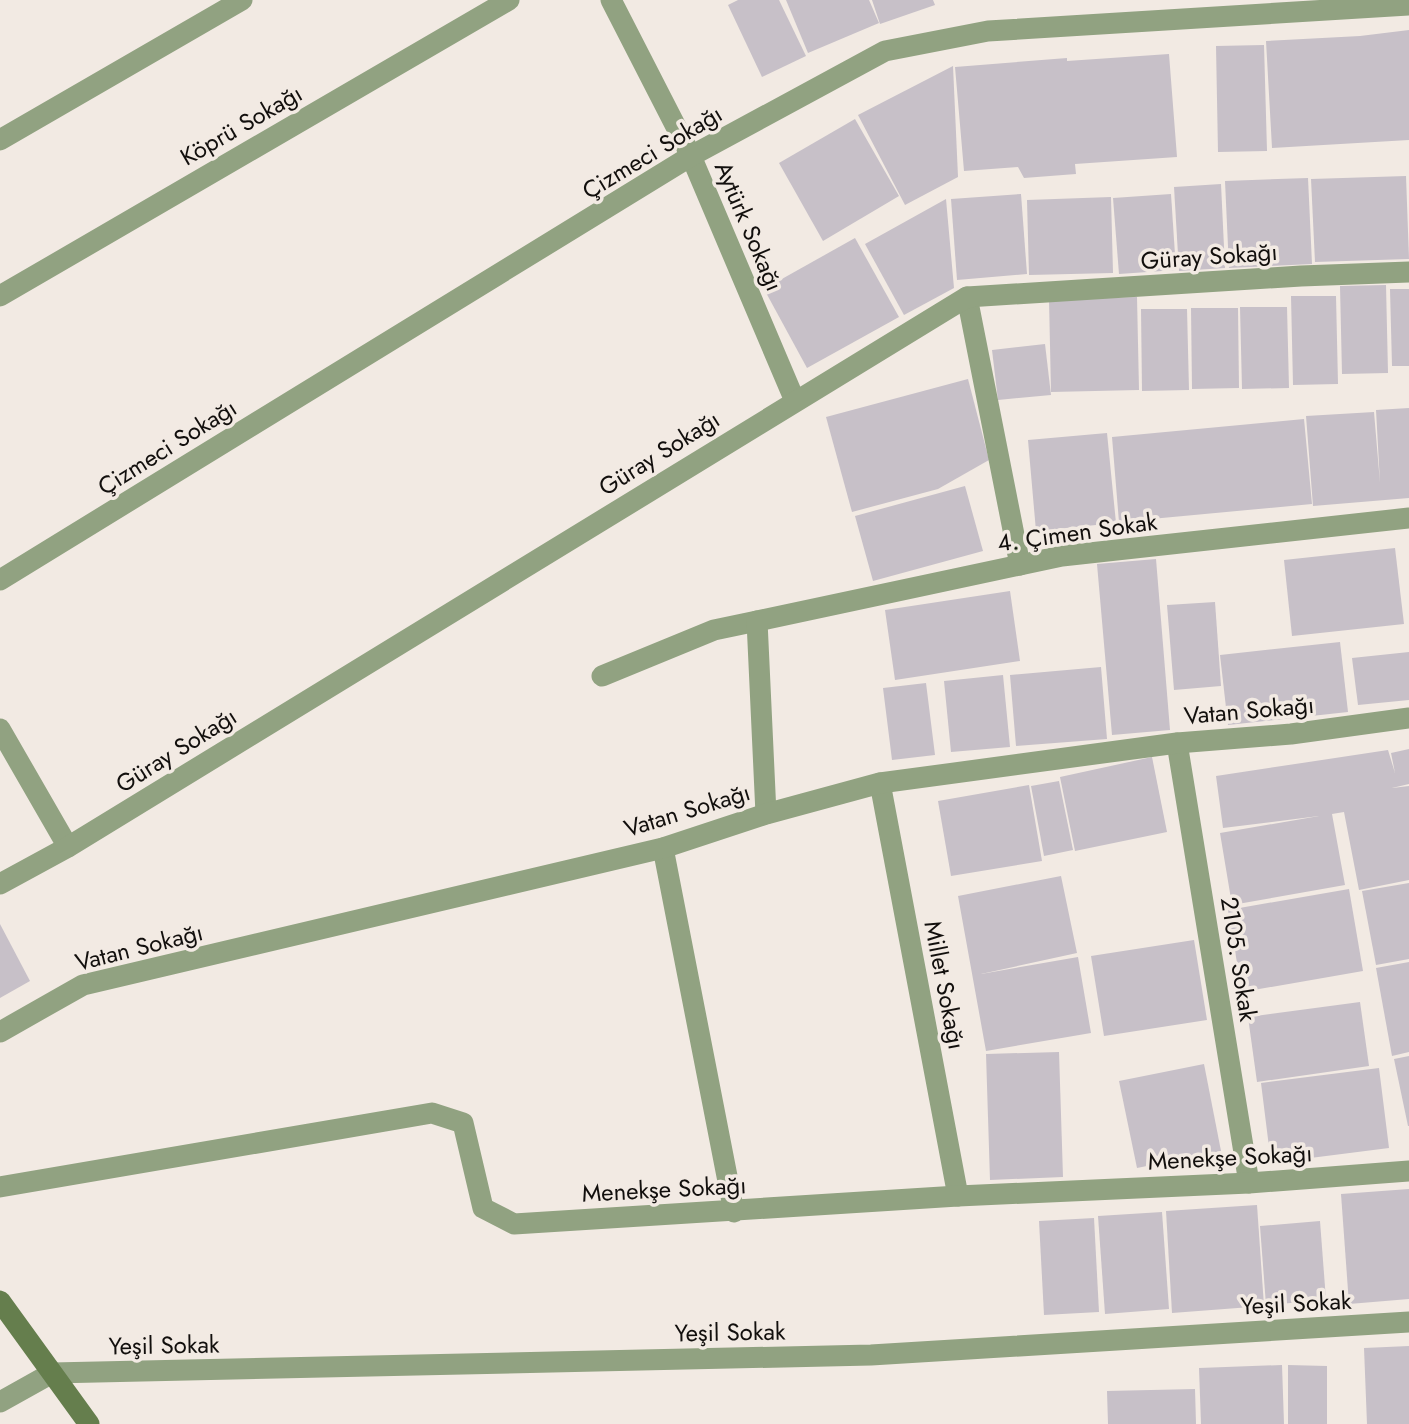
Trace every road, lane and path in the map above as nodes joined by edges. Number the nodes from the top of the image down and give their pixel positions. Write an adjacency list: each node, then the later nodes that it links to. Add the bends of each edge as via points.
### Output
1 (242, 0): 5 (street)
2 (509, 0): 8 (street, Köprü Sokağı)
3 (611, 0): 6 (street, Aytürk Sokağı)
4 (1409, 5): 6 (street, Çizmeci Sokağı, via 988,31 885,51)
5 (0, 140)
6 (691, 156): 10 (street, Aytürk Sokağı); 13 (street, Çizmeci Sokağı)
7 (1409, 272): 9 (street, Güray Sokağı)
8 (0, 296)
9 (967, 297): 10 (street, Güray Sokağı); 12 (street)
10 (795, 401): 21 (street, Güray Sokağı)
11 (1409, 518): 12 (street, 4. Çimen Sokak, via 1062,556)
12 (1020, 565): 14 (street, 4. Çimen Sokak)
13 (0, 580)
14 (757, 621): 15 (street, 4. Çimen Sokak, via 715,630); 20 (street)
15 (603, 676)
16 (1409, 718): 18 (street, Vatan Sokağı)
17 (0, 729): 21 (street)
18 (1177, 743): 19 (street, Vatan Sokağı); 26 (street, 2105. Sokak)
19 (880, 783): 20 (street, Vatan Sokağı); 28 (street, Millet Sokağı)
20 (766, 814): 22 (street, Vatan Sokağı)
21 (68, 847): 23 (street, Güray Sokağı)
22 (663, 848): 24 (street, Vatan Sokağı, via 83,985); 29 (street)
23 (0, 884)
24 (0, 1032)
25 (1409, 1171): 26 (street, Menekşe Sokağı)
26 (1249, 1183): 28 (street, Menekşe Sokağı)
27 (0, 1187): 29 (street, Menekşe Sokağı, via 432,1113 463,1122 483,1208 514,1224)
28 (958, 1196): 29 (street, Menekşe Sokağı)
29 (734, 1212)
30 (0, 1301): 32 (street)
31 (1409, 1322): 32 (street, Yeşil Sokak, via 871,1354)
32 (52, 1373): 33 (street); 34 (street)
33 (0, 1402)
34 (89, 1424)

